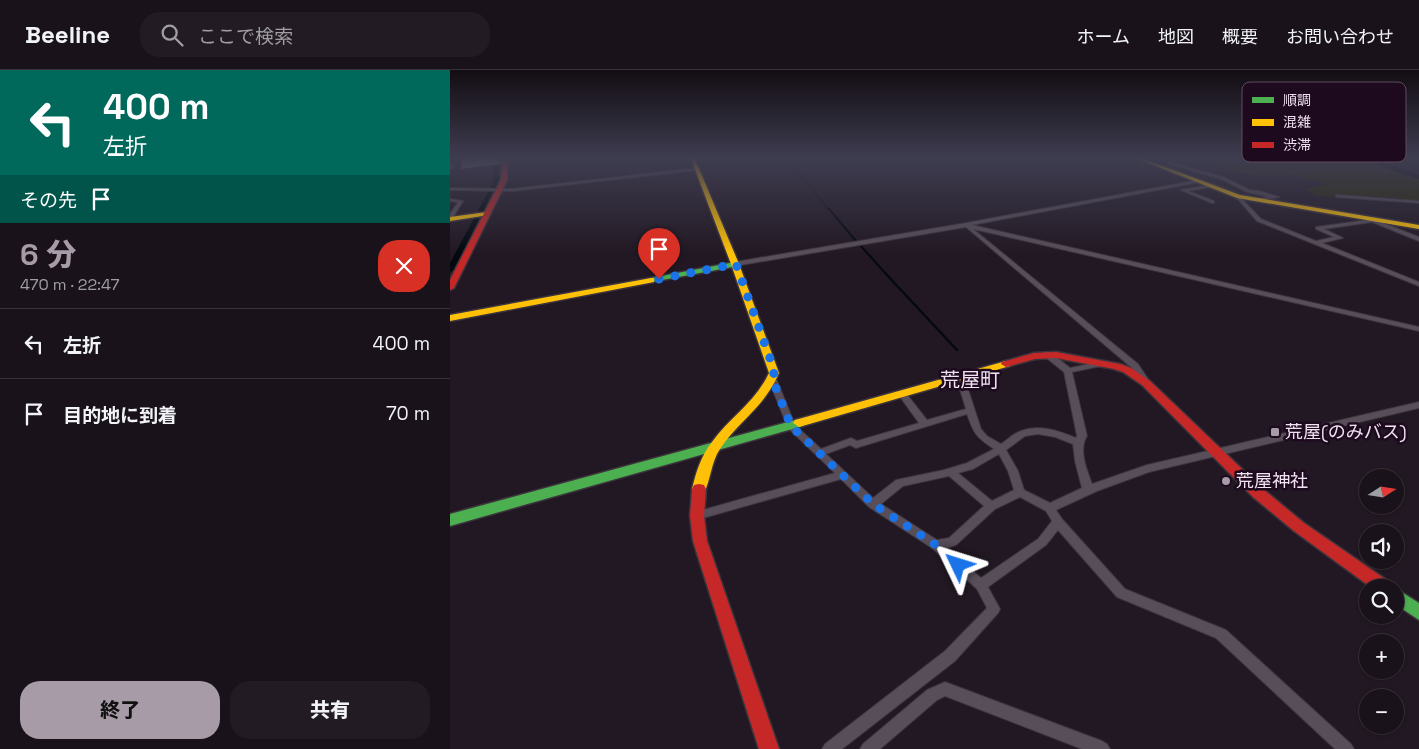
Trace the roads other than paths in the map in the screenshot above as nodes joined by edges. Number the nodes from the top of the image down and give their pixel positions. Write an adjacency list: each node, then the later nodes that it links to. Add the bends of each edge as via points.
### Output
1 (487, 191): 2 (street)
2 (494, 191): 12 (street)
3 (706, 191): 19 (street)
4 (1142, 191): 15 (street)
5 (1185, 191): 10 (street)
6 (1234, 191): 7 (street)
7 (1240, 193): 14 (street); 18 (street, via 1259,220)
8 (1338, 196): 11 (street)
9 (450, 200): 13 (street, via 461,201)
10 (1212, 202)
11 (1419, 202)
12 (481, 214): 13 (street); 21 (street)
13 (450, 218)
14 (1370, 220): 16 (street); 17 (street); 18 (street, via 1318,228 1340,238)
15 (966, 225): 19 (street); 23 (street); 29 (street, via 1136,366)
16 (1419, 227)
17 (1419, 239)
18 (1315, 242): 20 (street)
19 (736, 264): 22 (street); 28 (street, via 772,364)
20 (1419, 284)
21 (450, 288)
22 (450, 318)
23 (1419, 329)
24 (1047, 354): 25 (street); 26 (street); 27 (street)
25 (1102, 363): 26 (street); 29 (street, via 1126,370)
26 (1068, 371): 35 (street, via 1082,436)
27 (960, 377): 30 (street); 32 (street)
28 (772, 378): 34 (street); 36 (street, via 769,389 757,404)
29 (1146, 383): 39 (street)
30 (902, 394): 33 (street); 34 (street)
31 (1419, 405): 39 (street)
32 (971, 410): 33 (street); 37 (street, via 977,430)
33 (925, 424): 38 (street, via 856,444 851,441)
34 (791, 426): 36 (street); 38 (street)
35 (1078, 442): 37 (street, via 1038,431 1023,433); 42 (street)
36 (715, 446): 47 (street, via 703,474); 48 (street)
37 (1001, 449): 40 (street, via 970,466); 43 (street, via 1014,471)
38 (819, 453): 41 (street)
39 (1218, 454): 42 (street, via 1147,469); 51 (street, via 1299,527)
40 (950, 472): 44 (street, via 900,483); 45 (street)
41 (842, 475): 44 (street); 47 (street)
42 (1088, 490): 46 (street)
43 (1020, 492): 45 (street); 46 (street)
44 (873, 504): 50 (street)
45 (991, 506): 50 (street, via 952,542)
46 (1050, 508): 49 (street)
47 (696, 516): 55 (street, via 700,541)
48 (450, 520)
49 (1058, 522): 52 (street, via 1042,542); 59 (street, via 1121,593 1221,634)
50 (936, 545): 52 (street)
51 (1372, 579)
52 (981, 585): 56 (street, via 994,609 950,656)
53 (1404, 601): 54 (street)
54 (1419, 612)
55 (769, 749)
56 (830, 749)
57 (868, 749): 58 (street, via 932,695 945,689)
58 (1102, 749)
59 (1346, 749)

